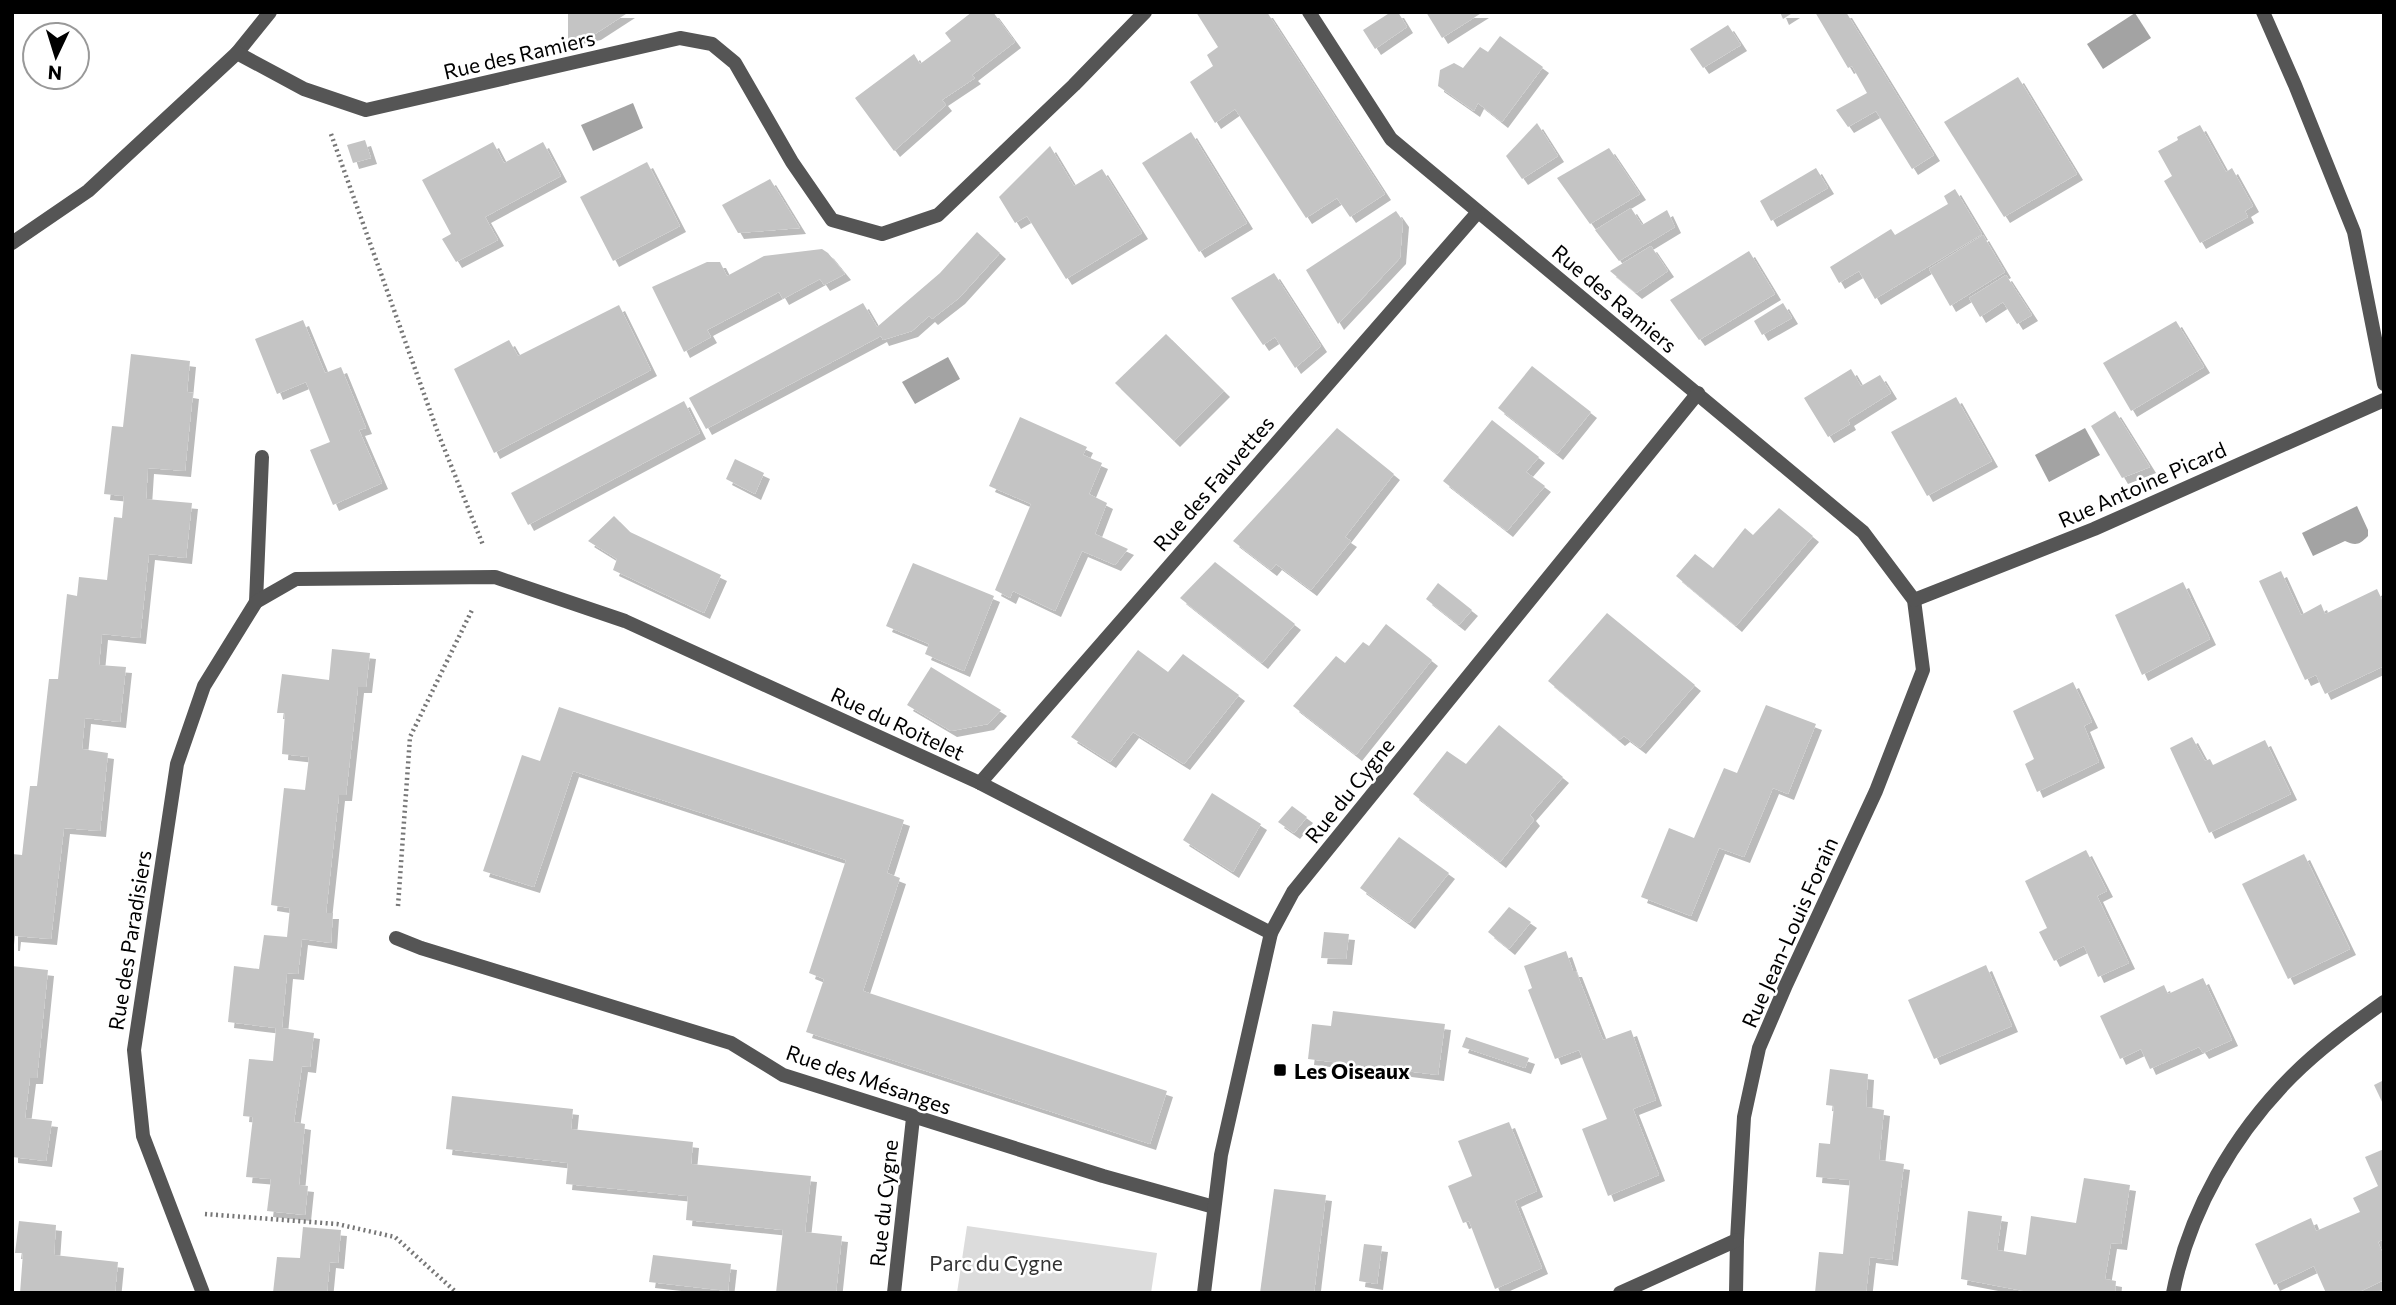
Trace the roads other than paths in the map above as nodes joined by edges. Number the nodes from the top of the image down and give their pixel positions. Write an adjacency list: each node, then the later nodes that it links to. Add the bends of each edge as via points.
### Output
1 (270, 12): 5 (street)
2 (1145, 12): 5 (street, Rue des Ramiers, via 938,215 882,234 832,220 792,162 735,62 712,44 680,38 366,110 304,89)
3 (1308, 12): 6 (street, Rue des Ramiers, via 1391,139)
4 (2263, 12): 8 (street, via 2354,232)
5 (237, 53): 7 (street, via 89,191)
6 (1478, 212): 9 (street, Rue des Ramiers); 15 (street, Rue des Fauvettes)
7 (12, 243)
8 (2384, 384)
9 (1698, 393): 13 (street, Rue des Ramiers, via 1863,533); 16 (street, Rue du Cygne, via 1293,892)
10 (2384, 400): 13 (street, Rue Antoine Picard, via 2094,529)
11 (262, 457): 14 (street, Rue des Paradisiers)
12 (495, 577): 14 (street, Rue des Paradisiers, via 296,579); 15 (street, Rue du Roitelet, via 625,621)
13 (1914, 600): 21 (street, Rue Jean-Louis Forain, via 1923,670 1875,791 1759,1048 1744,1117)
14 (256, 602): 22 (street, Rue des Paradisiers, via 204,686 177,764 134,1050 143,1136)
15 (980, 783): 16 (street, Rue du Roitelet)
16 (1271, 933): 20 (street, Rue du Cygne, via 1221,1155)
17 (396, 938): 19 (street, Rue des Mésanges, via 732,1043 783,1075)
18 (2384, 1002): 27 (street, via 2292,1075 2257,1115 2223,1163 2196,1216)
19 (913, 1118): 20 (street, Rue des Mésanges); 23 (street, Rue du Cygne)
20 (1214, 1208): 24 (street, Rue du Cygne)
21 (1737, 1240): 25 (street); 26 (street, Rue Jean-Louis Forain)
22 (204, 1293)
23 (894, 1293)
24 (1204, 1293)
25 (1620, 1293)
26 (1736, 1293)
27 (2173, 1293)

